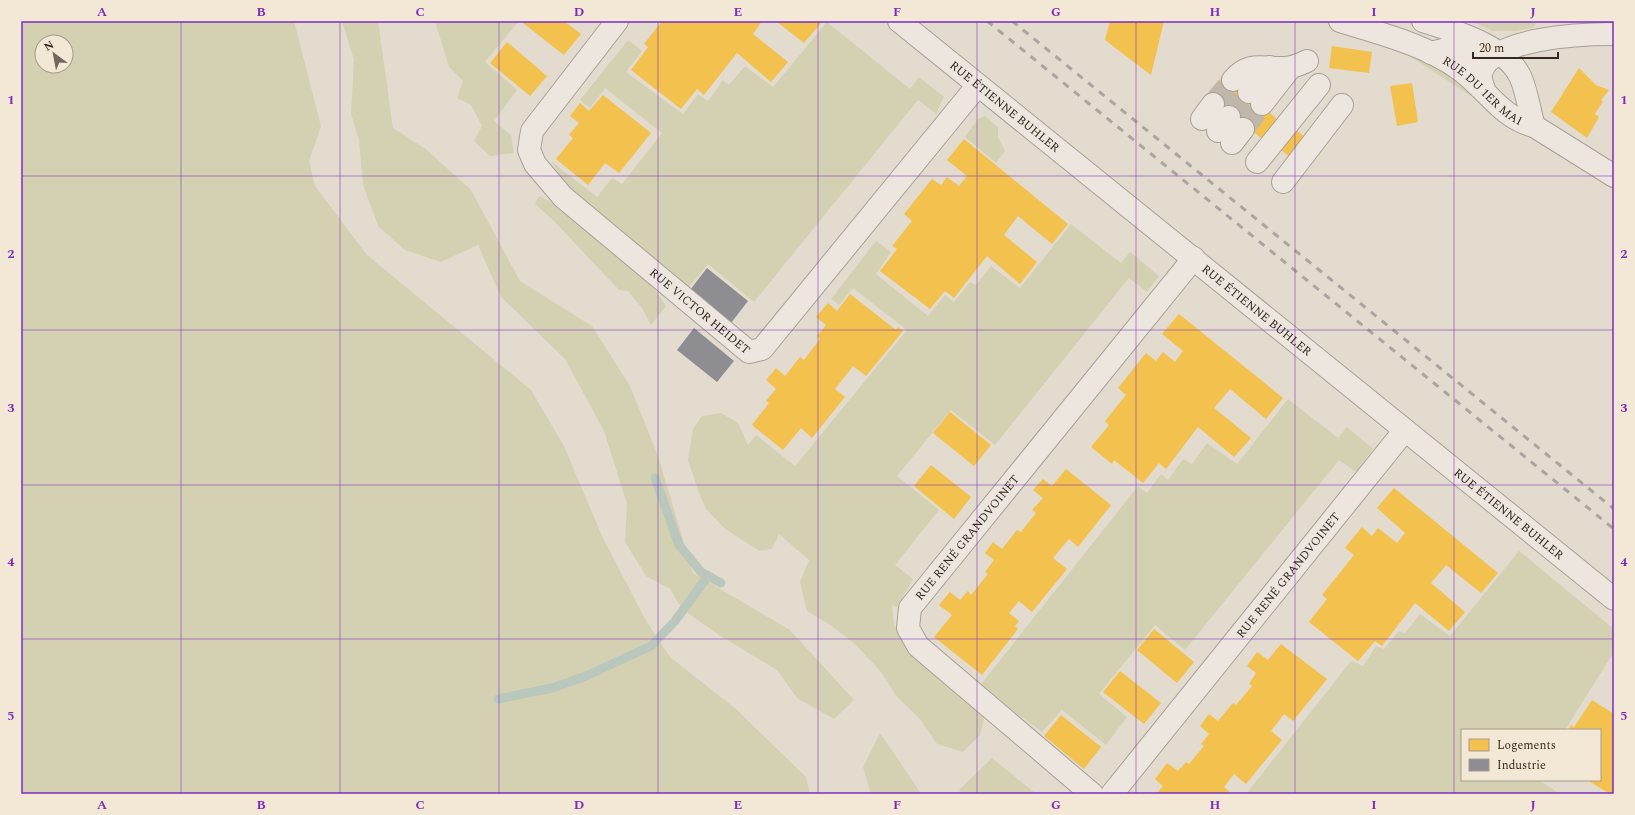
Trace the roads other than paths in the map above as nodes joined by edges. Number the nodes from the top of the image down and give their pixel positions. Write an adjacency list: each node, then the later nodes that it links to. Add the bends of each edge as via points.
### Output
1 (616, 21): 9 (street, RUE VICTOR HEIDET, via 532,131 530,150 535,164 563,197 750,352 762,349)
2 (899, 21): 9 (street, RUE ÉTIENNE BUHLER)
3 (1340, 21): 6 (street, RUE DU 1ER MAI, via 1394,37)
4 (1422, 21): 7 (street, RUE DU 1ER MAI, via 1486,44)
5 (1614, 34): 7 (street, via 1561,36 1509,47)
6 (1431, 53): 7 (street, via 1451,48 1482,59); 11 (street, RUE DU 1ER MAI, via 1459,69)
7 (1499, 54): 11 (street, via 1486,64 1481,73); 13 (street, RUE DU 1ER MAI, via 1515,68 1520,77)
8 (1289, 65): 8 (street, via 1252,67 1239,74 1248,92)
9 (978, 85): 17 (street, RUE ÉTIENNE BUHLER)
10 (1319, 85): 14 (street)
11 (1485, 92): 13 (street, RUE DU 1ER MAI, via 1506,114)
12 (1342, 105): 16 (street)
13 (1534, 126): 15 (street, RUE DU 1ER MAI)
14 (1257, 162)
15 (1614, 176)
16 (1283, 182)
17 (1194, 258): 18 (street, RUE ÉTIENNE BUHLER); 20 (street, RUE RENÉ GRANDVOINET, via 910,608 908,628 918,646)
18 (1405, 430): 19 (street, RUE ÉTIENNE BUHLER); 21 (street, RUE RENÉ GRANDVOINET)
19 (1614, 599)
20 (1092, 794)
21 (1112, 794)

